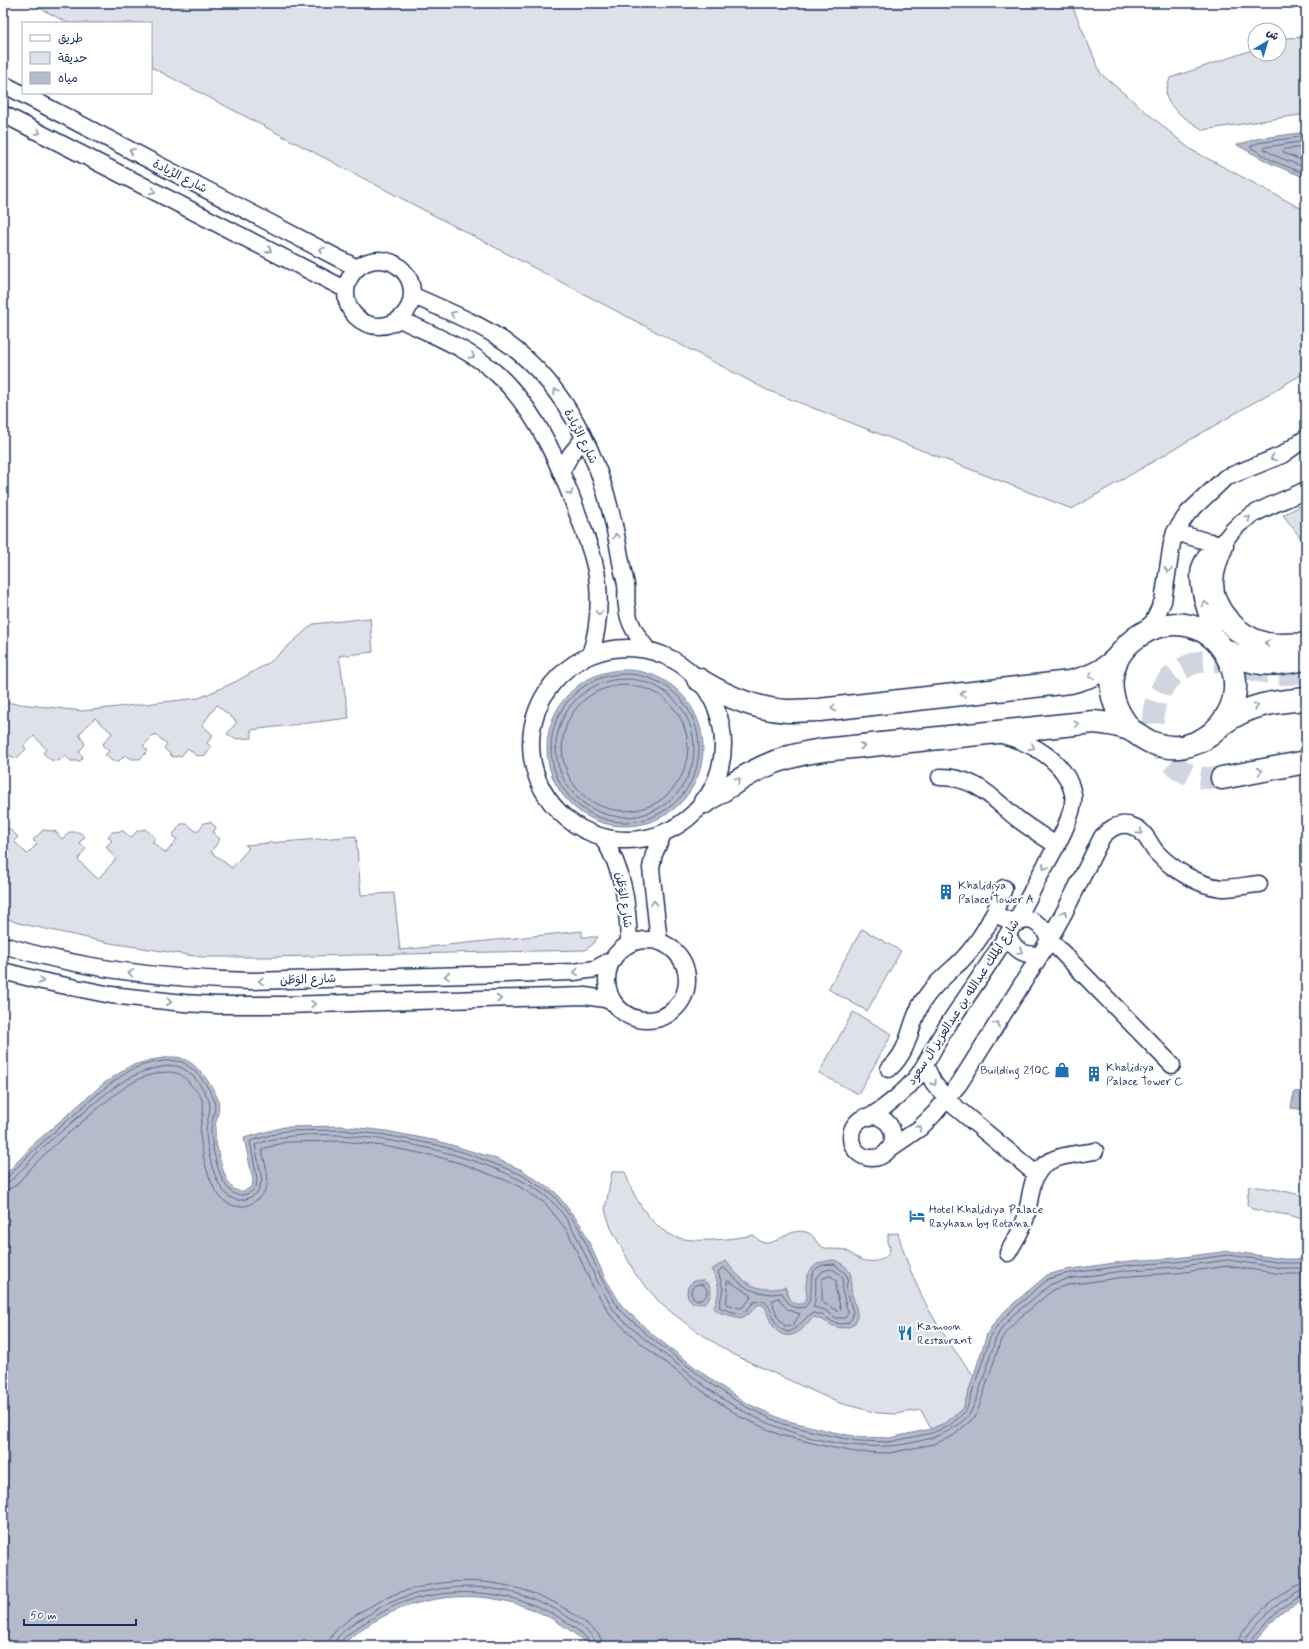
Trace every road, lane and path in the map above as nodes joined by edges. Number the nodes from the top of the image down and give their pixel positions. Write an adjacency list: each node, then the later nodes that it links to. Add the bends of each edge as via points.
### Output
1 (3, 84): 3 (street, شارع الرِّيادة, one-way to 1)
2 (22, 94): 5 (street, شارع الرِّيادة, one-way to 2)
3 (22, 94)
4 (3, 114): 6 (street, one-way to 6)
5 (357, 268): 6 (street, via 349,277); 7 (street, via 372,260 397,265 406,275)
6 (345, 289): 8 (street, via 350,310 362,322 380,327)
7 (412, 295): 8 (street, via 408,308); 9 (street, شارع الرِّيادة, one-way to 7, via 552,385 517,351 488,331)
8 (400, 319): 11 (street, one-way to 11, via 466,352 496,373 527,409)
9 (584, 438): 11 (street); 18 (street, شارع الرِّيادة, one-way to 9, via 638,638 628,616 626,581 611,512 603,482)
10 (1306, 438): 13 (street, one-way to 13, via 1282,455 1225,478 1188,513)
11 (561, 472): 20 (street, one-way to 20, via 584,531 598,583 599,621)
12 (1306, 490): 14 (street, one-way to 12, via 1255,512)
13 (1176, 532): 14 (street); 15 (street, one-way to 15, via 1163,601)
14 (1216, 544): 16 (street, one-way to 14, via 1203,599 1200,573 1203,562); 17 (street, one-way to 14, via 1261,642 1242,633 1229,622 1213,592)
15 (1144, 631): 16 (street, via 1176,624 1198,629); 19 (street)
16 (1220, 645): 21 (street, via 1244,660 1266,665); 24 (street, via 1232,667 1235,687 1232,707)
17 (1306, 645)
18 (648, 650): 20 (street, via 618,648); 22 (street, via 666,656)
19 (1122, 652): 22 (street, one-way to 22, via 1096,674 1070,682 819,710 788,711 754,706 728,696); 25 (street, via 1115,669 1112,687 1117,710)
20 (590, 655): 32 (street, via 574,663 561,674 540,702 531,736 531,754 542,790 553,806 567,820)
21 (1306, 659)
22 (698, 679): 30 (street, via 717,711 724,748 715,785)
23 (1306, 699): 24 (street, one-way to 23, via 1260,704)
24 (1222, 724): 25 (street, via 1197,743 1175,747 1153,744)
25 (1131, 730): 26 (street, شارع الملك عبدالله بن عبدالعزيز آل سعود, one-way to 25, via 1094,722)
26 (996, 733): 30 (street, شارع الملك عبدالله بن عبدالعزيز آل سعود, one-way to 26, via 759,768 792,755); 33 (street, شارع الملك عبدالله بن عبدالعزيز آل سعود, one-way to 33, via 1014,738 1048,756 1068,779 1073,796 1070,812)
27 (1306, 762): 29 (street, one-way to 27)
28 (940, 777): 33 (street, via 958,778 977,785)
29 (1222, 778)
30 (705, 802): 31 (street, via 679,826)
31 (663, 834): 32 (street, via 622,841); 39 (street, one-way to 31, via 651,868)
32 (602, 837): 40 (street, شارع الوَطَن, via 615,859 623,884)
33 (1057, 846): 37 (street, شارع الملك عبدالله بن عبدالعزيز آل سعود, one-way to 37)
34 (1259, 884): 38 (street, one-way to 34, via 1102,837 1110,828 1122,824 1134,826 1144,833 1156,851 1170,864 1204,883 1230,888)
35 (1004, 888): 36 (street)
36 (994, 914): 37 (street); 46 (street, via 970,951 926,996 916,1014)
37 (1012, 928): 38 (street, via 1027,920 1033,921 1043,928); 42 (street, one-way to 42, via 1010,941 1020,952); 47 (street, شارع الملك عبدالله بن عبدالعزيز آل سعود)
38 (1049, 939): 42 (street); 48 (street)
39 (659, 942): 40 (street, via 649,940); 45 (street, via 673,950 684,966 687,976 684,997 678,1006 661,1018 640,1020 621,1011)
40 (629, 944): 43 (street)
41 (3, 945): 43 (street, شارع الوَطَن, one-way to 41, via 595,969 574,972 225,981 115,970)
42 (1041, 954): 50 (street, one-way to 42)
43 (613, 959): 45 (street, via 607,981 608,992)
44 (3, 971): 45 (street, شارع الوَطَن, one-way to 45, via 111,995 191,1004 251,1006 585,996)
45 (614, 1003)
46 (908, 1040): 47 (street); 49 (street, via 901,1056)
47 (928, 1058): 50 (street, one-way to 50, via 933,1082); 51 (street, شارع الملك عبدالله بن عبدالعزيز آل سعود, via 916,1078 900,1095)
48 (1172, 1065)
49 (889, 1069)
50 (947, 1100): 52 (street, one-way to 50, via 920,1128); 54 (street)
51 (870, 1117): 52 (street, via 883,1120 888,1125 892,1138); 52 (street, via 857,1122 853,1128 853,1147 863,1156 870,1158 883,1155)
52 (888, 1150)
53 (1095, 1151): 54 (street, via 1051,1160)
54 (1036, 1174): 55 (street, via 1024,1222)
55 (1008, 1253)

